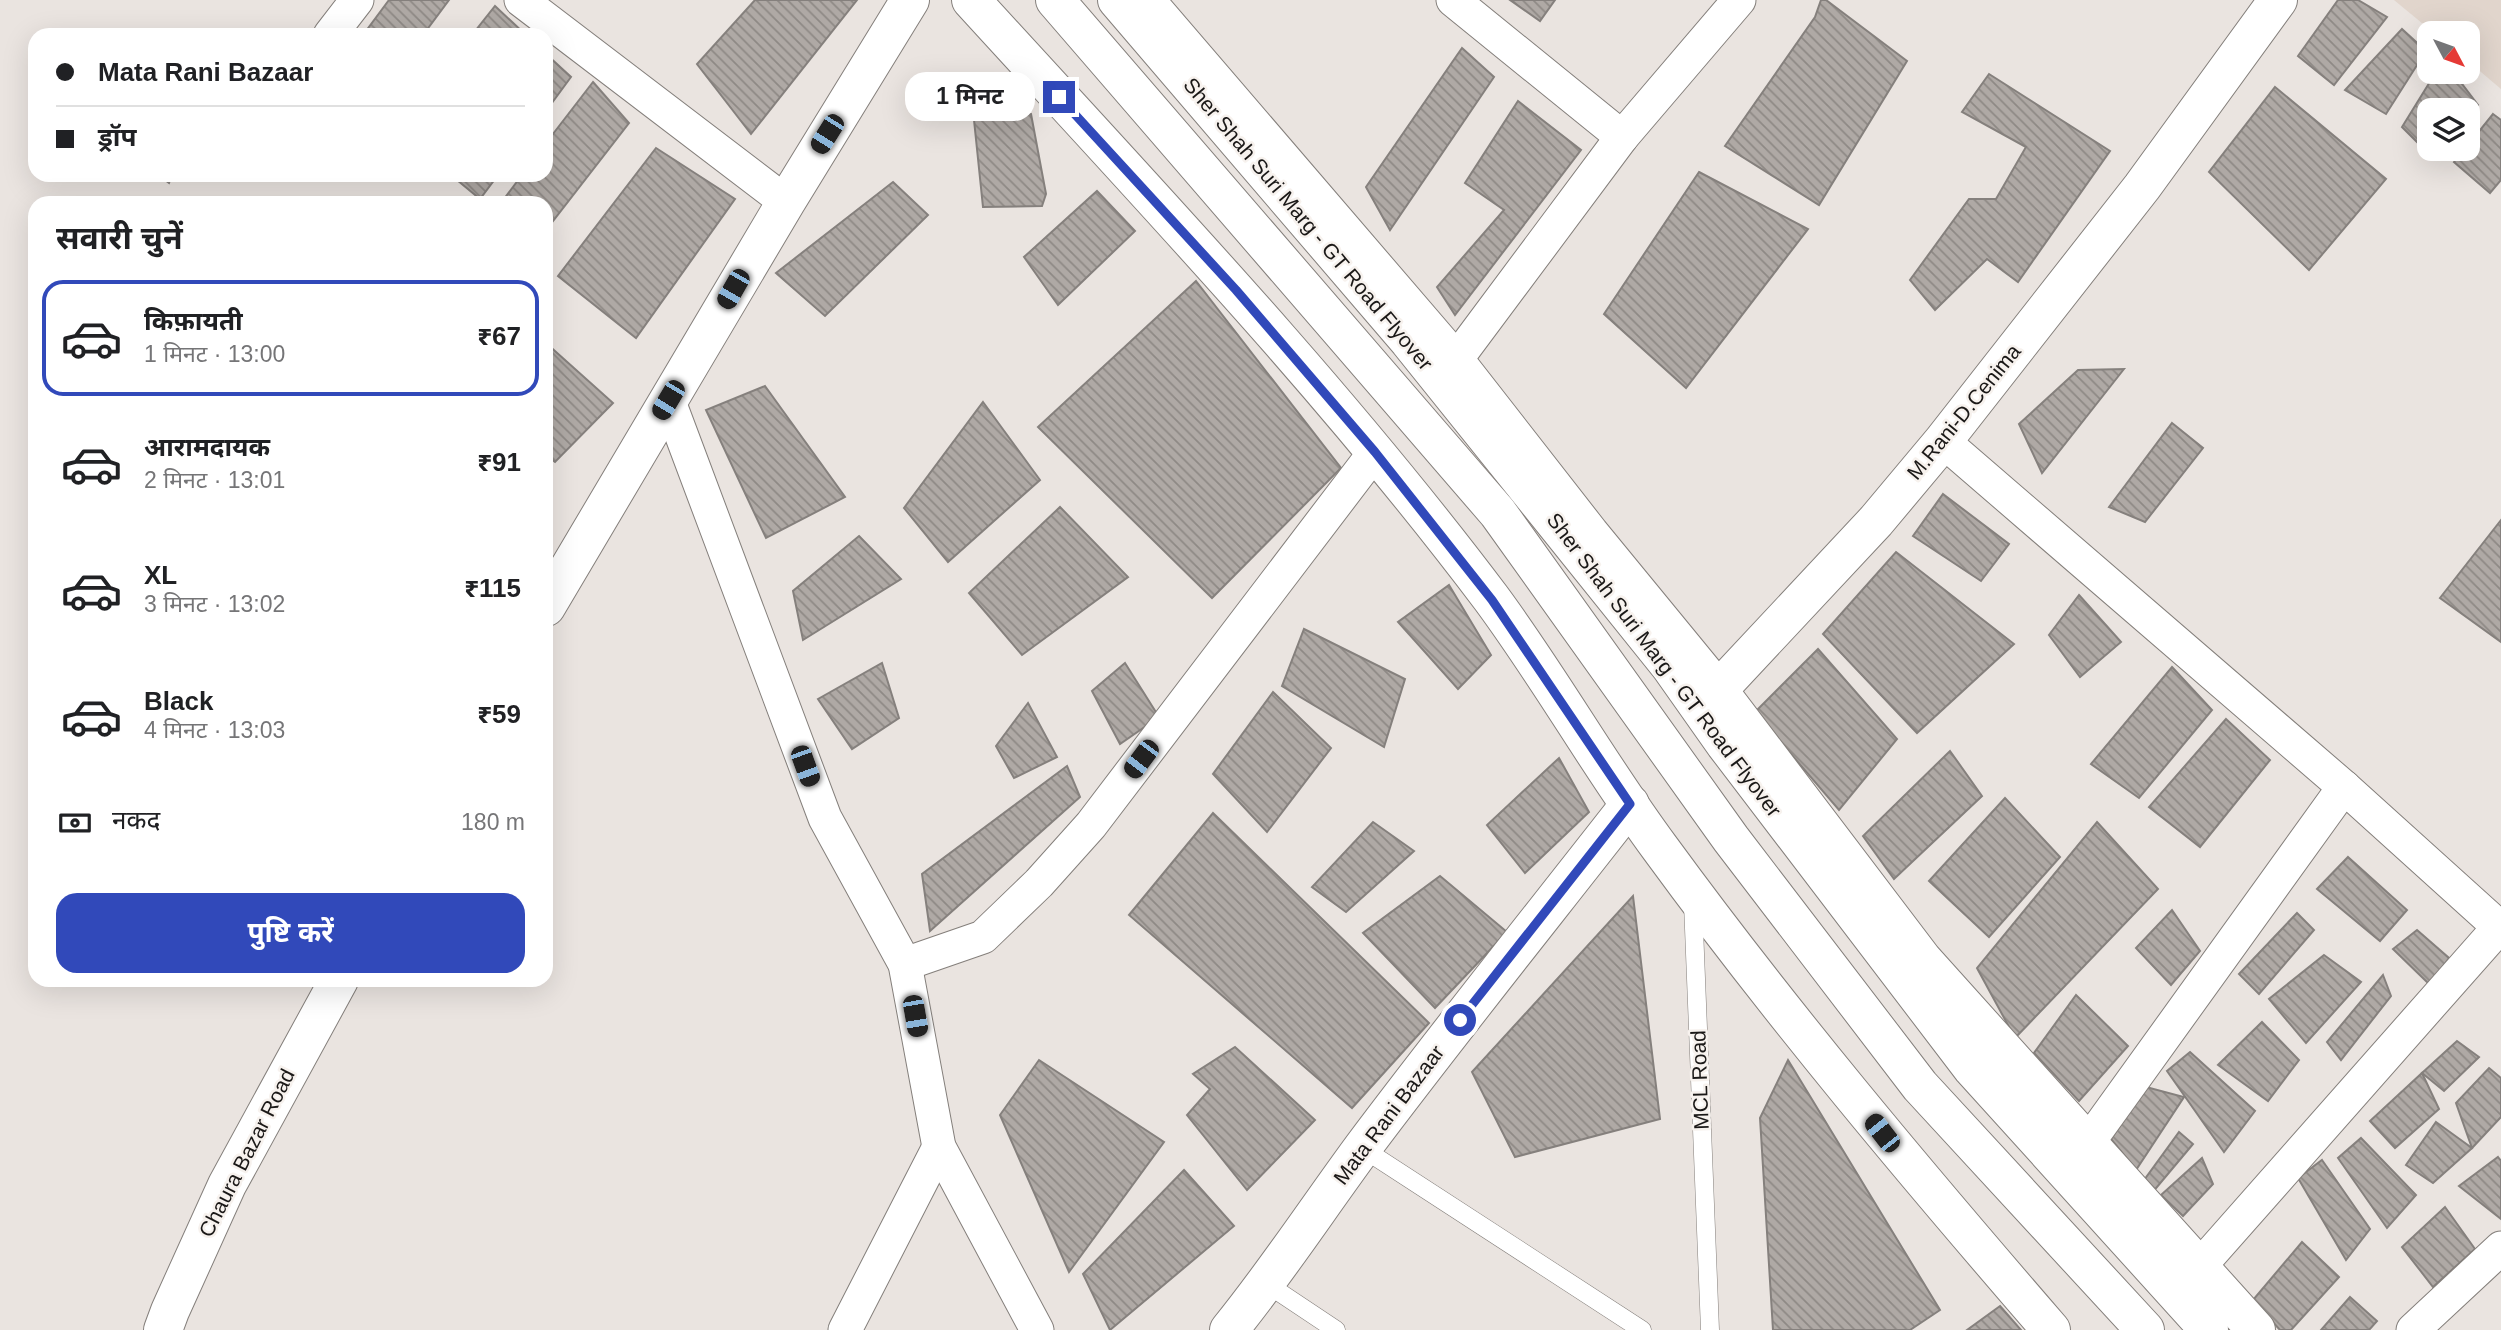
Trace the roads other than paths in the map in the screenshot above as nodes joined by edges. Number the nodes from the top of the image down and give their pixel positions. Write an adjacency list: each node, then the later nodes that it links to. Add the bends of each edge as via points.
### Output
1 (357, 0): 11 (street)
2 (521, 0): 13 (street)
3 (911, 0): 13 (street)
4 (971, 0): 17 (street, via 1236,290)
5 (1055, 0): 40 (street, Sher Shah Suri Marg - GT Road Flyover, via 1498,513 1731,839 1920,1086)
6 (1117, 0): 41 (street, Sher Shah Suri Marg - GT Road Flyover, via 1409,341 1645,634 1972,1068)
7 (1145, 0): 14 (street)
8 (1453, 0): 12 (street)
9 (1739, 0): 12 (street)
10 (2278, 0): 16 (street, M.Rani-D.Cenima)
11 (335, 28)
12 (1622, 137): 14 (street)
13 (786, 202): 15 (street)
14 (1455, 361): 19 (street)
15 (668, 400): 18 (street); 24 (street, via 825,818)
16 (1943, 442): 19 (street, M.Rani-D.Cenima); 20 (street)
17 (1375, 452): 21 (street, via 1492,600); 24 (street, via 1091,825 1039,883 983,937)
18 (553, 595)
19 (1718, 690): 26 (street, via 1923,960)
20 (2344, 787): 23 (street); 26 (street)
21 (1630, 804): 22 (street); 28 (street, Mata Rani Bazaar)
22 (1692, 893): 38 (lane, MCL Road); 39 (street, via 1900,1155)
23 (2500, 926): 30 (street)
24 (905, 964): 27 (street)
25 (335, 987): 32 (street, Chaura Bazar Road, via 227,1185)
26 (2087, 1144): 30 (street)
27 (939, 1147): 33 (street); 34 (street)
28 (1362, 1149): 31 (street, Mata Rani Bazaar); 37 (lane)
29 (2501, 1248): 43 (street)
30 (2199, 1267): 42 (street)
31 (1267, 1284): 35 (street, Mata Rani Bazaar); 36 (lane)
32 (163, 1330)
33 (845, 1330)
34 (1037, 1330)
35 (1229, 1330)
36 (1336, 1330)
37 (1642, 1330)
38 (1710, 1330)
39 (2051, 1330)
40 (2145, 1330)
41 (2209, 1330)
42 (2256, 1330)
43 (2413, 1330)

